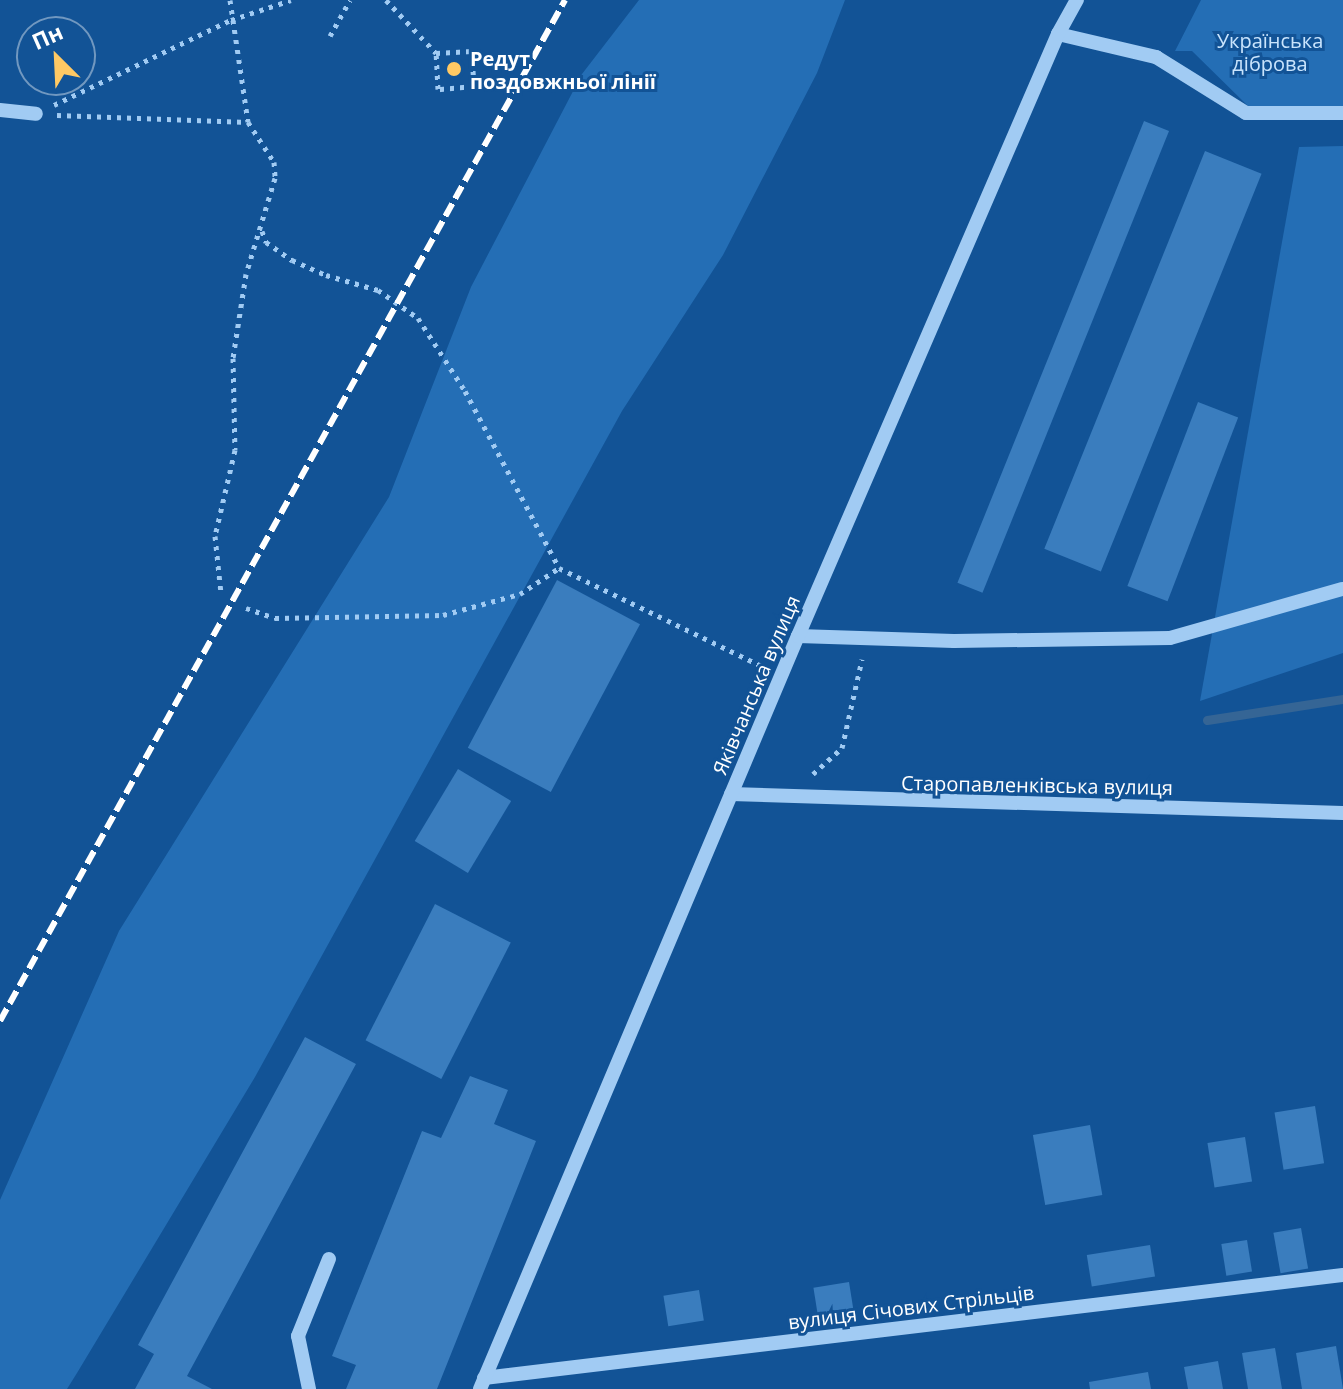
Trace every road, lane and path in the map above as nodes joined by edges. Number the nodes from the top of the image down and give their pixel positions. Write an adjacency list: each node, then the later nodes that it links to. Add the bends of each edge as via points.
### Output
1 (230, 0): 6 (path)
2 (291, 0): 6 (path)
3 (350, 0): 8 (path)
4 (386, 0): 9 (path)
5 (1077, 0): 7 (street, Яківчанська вулиця)
6 (231, 20): 12 (path); 13 (path)
7 (1058, 34): 11 (street, via 1156,57 1246,113); 19 (street, Яківчанська вулиця)
8 (330, 36)
9 (436, 53): 9 (path, via 438,89 474,86 472,51)
10 (0, 110): 12 (street)
11 (1343, 113)
12 (36, 114): 13 (path)
13 (248, 122): 14 (path, via 274,162)
14 (262, 230): 15 (path, via 266,242 292,260 378,290 418,318 465,391); 17 (path, via 246,274 233,358 235,450 215,536)
15 (559, 568): 18 (path, via 520,594 443,615 275,618); 21 (path)
16 (1342, 589): 20 (street, via 1170,638)
17 (221, 593)
18 (246, 608)
19 (798, 636): 20 (street); 21 (street, Яківчанська вулиця)
20 (867, 637): 23 (path, via 842,748)
21 (781, 676): 22 (street, Яківчанська вулиця)
22 (731, 794): 23 (street, Старопавленківська вулиця); 27 (street, Яківчанська вулиця)
23 (785, 798): 24 (street, Старопавленківська вулиця)
24 (1343, 813)
25 (329, 1259): 28 (street, via 298,1336)
26 (1343, 1275): 27 (street, вулиця Січових Стрільців)
27 (482, 1384)
28 (309, 1389)

